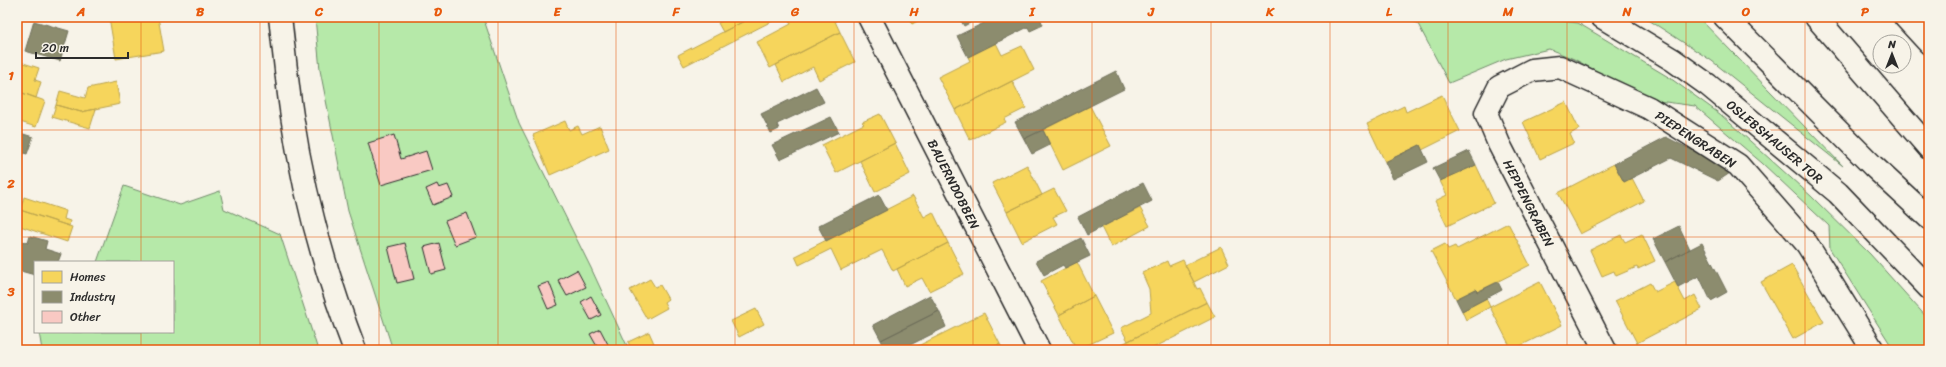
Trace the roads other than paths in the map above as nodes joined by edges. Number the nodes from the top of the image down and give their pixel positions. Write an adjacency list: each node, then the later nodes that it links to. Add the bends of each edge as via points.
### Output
1 (280, 17): 12 (main road, via 292,117 312,217)
2 (869, 17): 13 (main road, BAUERNDOBBEN)
3 (1602, 17): 11 (main road, OSLEBSHAUSER TOR, via 1673,60 1708,86 1838,193)
4 (1725, 17): 10 (main road, via 1873,166)
5 (1816, 17): 9 (main road)
6 (1906, 17): 7 (main road)
7 (1929, 43)
8 (1532, 70): 14 (main road, HEPPENGRABEN, via 1499,87 1486,113 1499,144); 15 (main road, PIEPENGRABEN, via 1560,67 1649,108 1738,165 1807,244)
9 (1929, 148)
10 (1929, 218)
11 (1929, 288)
12 (355, 350)
13 (1039, 350)
14 (1605, 350)
15 (1872, 350)

